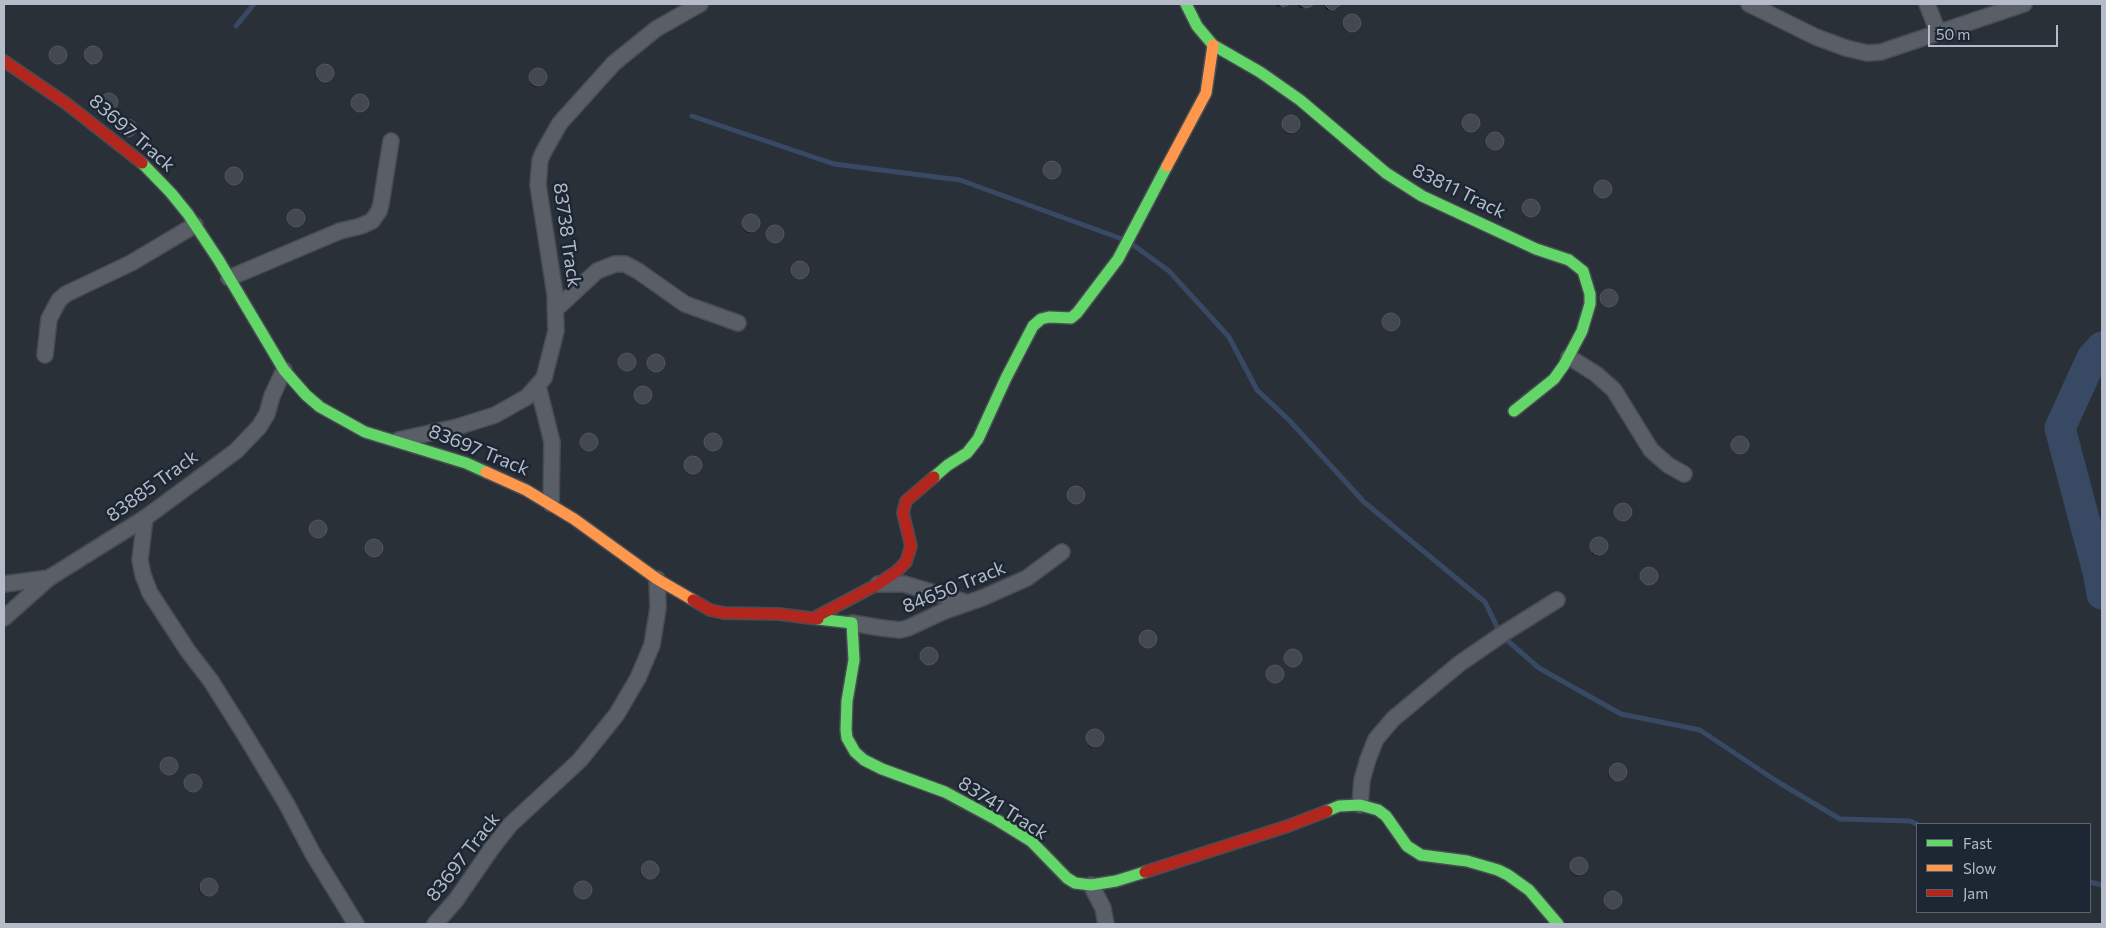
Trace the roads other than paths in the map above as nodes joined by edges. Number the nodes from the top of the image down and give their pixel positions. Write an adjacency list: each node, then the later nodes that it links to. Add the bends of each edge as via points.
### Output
1 (700, 4): 6 (street, 83738 Track)
2 (1186, 4): 8 (street, 83811 Track, via 1197,26)
3 (1749, 4): 7 (street, via 1816,37 1867,53 1881,52)
4 (1927, 4): 7 (street)
5 (2024, 4): 7 (street)
6 (684, 8): 13 (street, 83738 Track, via 614,63 560,123 544,150 540,160 539,193)
7 (1938, 32)
8 (1213, 45): 16 (street, 83811 Track, via 1300,100 1386,173 1422,196 1579,266 1586,277 1590,304 1582,331); 28 (street, via 1206,93 1118,259 1077,313 1070,318 1041,319 1033,326 978,439 967,453 906,501 902,513 910,554 897,571)
9 (4, 61): 11 (street, 83697 Track, via 134,155 171,193)
10 (391, 141): 12 (street, via 381,204 372,221 340,231)
11 (195, 224): 12 (street, 83697 Track); 15 (street, via 131,263 58,300 50,318)
12 (229, 278): 17 (street, 83697 Track)
13 (555, 310): 14 (street, via 597,271 625,264 685,304); 18 (street, 83738 Track, via 556,331 551,354 544,378)
14 (738, 323)
15 (45, 355)
16 (1566, 361): 19 (street, 83811 Track, via 1554,378); 21 (street, via 1596,374 1614,390 1651,450)
17 (284, 370): 20 (street, 83697 Track, via 306,395 331,414 365,432); 23 (street, 83885 Track, via 259,427 236,451)
18 (538, 386): 20 (street, 83738 Track, via 527,397 496,415); 22 (street, via 552,442)
19 (1514, 411)
20 (396, 440): 22 (street, 83697 Track, via 474,466)
21 (1684, 474)
22 (551, 504): 26 (street, 83697 Track)
23 (145, 518): 25 (street, 83885 Track); 37 (street, via 140,560 150,593 245,735)
24 (1062, 552): 30 (street, 84650 Track, via 1027,578)
25 (49, 578): 27 (street, 83885 Track); 31 (street)
26 (657, 579): 32 (street, via 717,612); 36 (street, 83697 Track, via 658,608 652,646 617,714 580,760 510,825)
27 (4, 584)
28 (878, 584): 30 (street, via 904,584); 32 (street)
29 (1558, 600): 34 (street, via 1459,664 1393,719 1376,740 1368,760)
30 (968, 603): 33 (street, 84650 Track, via 904,629)
31 (4, 618)
32 (814, 618): 33 (street)
33 (852, 623): 35 (street, 83741 Track, via 854,660 846,730 850,746 859,756 893,774 945,792 997,820 1031,841 1067,878 1075,883)
34 (1360, 805): 35 (street, 83741 Track, via 1339,806 1184,860 1116,881); 39 (street, 83741 Track, via 1386,816 1407,846 1421,855 1467,862 1508,875 1529,890)
35 (1091, 885): 38 (street, via 1103,908)
36 (438, 923)
37 (356, 924)
38 (1106, 924)
39 (1558, 924)

